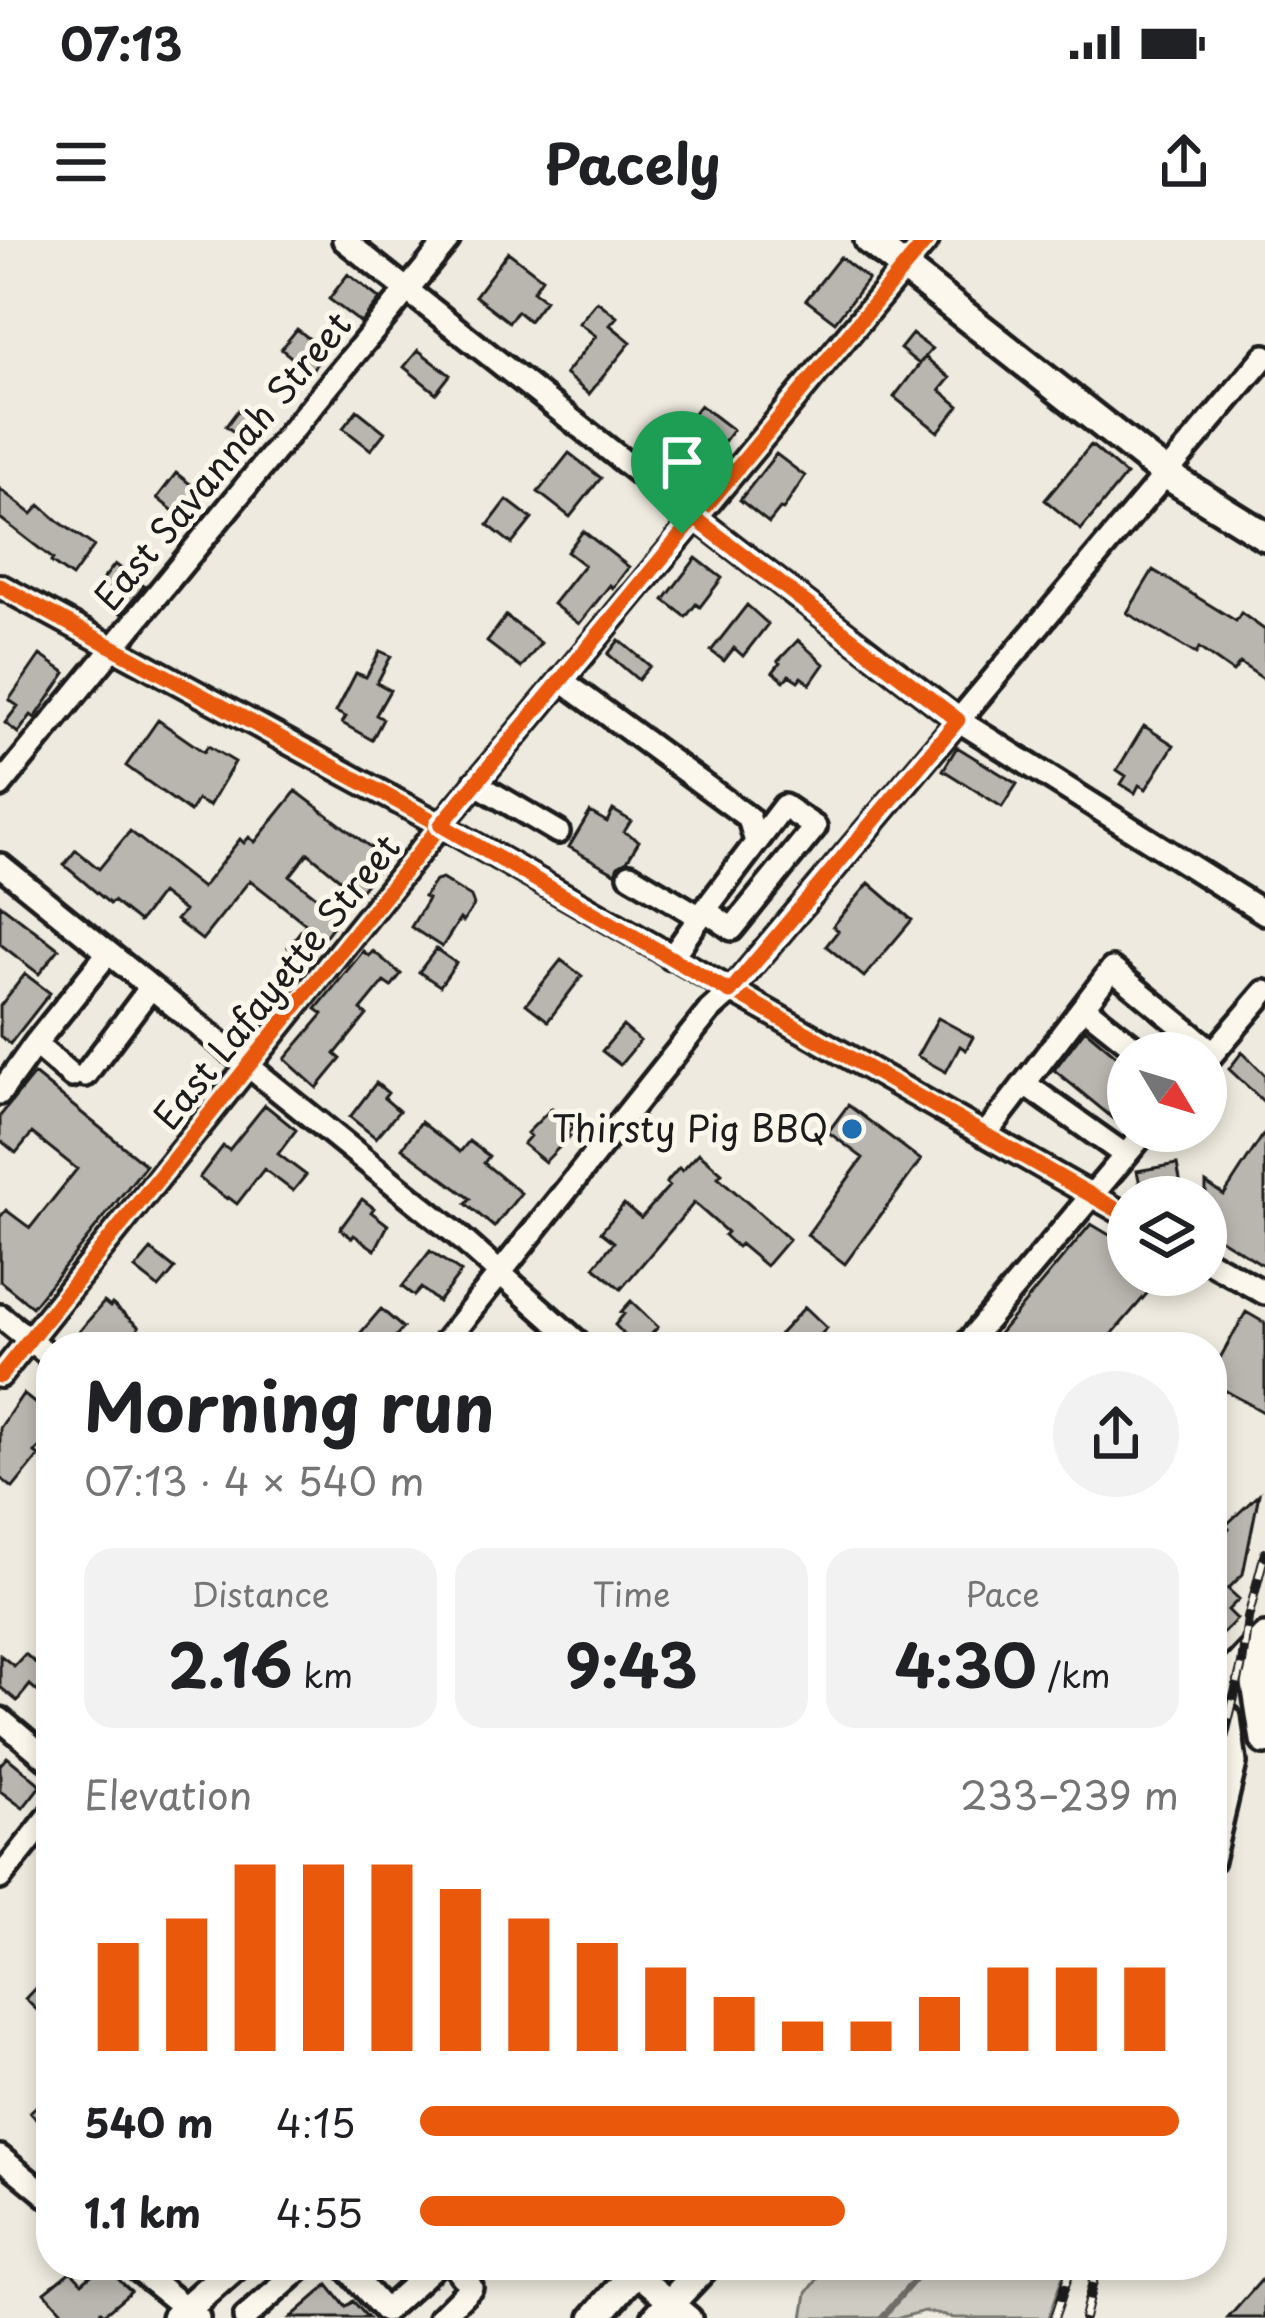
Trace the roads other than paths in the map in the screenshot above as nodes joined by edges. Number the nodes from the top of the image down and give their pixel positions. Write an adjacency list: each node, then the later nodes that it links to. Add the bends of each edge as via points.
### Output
1 (344, 240): 6 (street)
2 (448, 240): 6 (street, East Savannah Street)
3 (869, 240): 5 (main road)
4 (927, 240): 5 (street, East Lafayette Street)
5 (904, 268): 8 (main road); 9 (street, East Lafayette Street)
6 (407, 290): 9 (street); 12 (street, East Savannah Street)
7 (1265, 356): 8 (street)
8 (1166, 475): 10 (main road); 14 (street)
9 (695, 518): 13 (street, East Lafayette Street); 14 (street)
10 (1265, 536)
11 (0, 586): 12 (street)
12 (112, 646): 16 (street, East Savannah Street); 17 (street)
13 (561, 680): 15 (street, East Lafayette Street); 19 (street, via 749,818)
14 (958, 720): 23 (street); 27 (street)
15 (476, 783): 17 (street, East Lafayette Street); 18 (street)
16 (0, 785)
17 (441, 825): 25 (street); 34 (street, East Lafayette Street)
18 (558, 832)
19 (756, 842): 22 (street); 22 (street, via 784,806 815,827 732,929)
20 (0, 866): 24 (street)
21 (630, 875): 22 (street)
22 (702, 913): 25 (street)
23 (1265, 913)
24 (108, 952): 26 (street); 33 (street)
25 (671, 958): 27 (street)
26 (151, 987): 33 (street, via 78,1076); 34 (street)
27 (730, 992): 37 (street); 42 (street)
28 (1265, 992): 32 (street)
29 (1084, 1006): 30 (street); 31 (street, via 1112,969); 35 (street)
30 (1116, 1032)
31 (1182, 1032)
32 (1227, 1037)
33 (35, 1044): 36 (street)
34 (248, 1065): 42 (street); 49 (street, East Lafayette Street)
35 (1025, 1084): 37 (street); 39 (street)
36 (0, 1093)
37 (986, 1135): 40 (street)
38 (1128, 1152): 39 (street)
39 (1125, 1155): 40 (street)
40 (1090, 1195): 41 (street); 48 (street)
41 (1107, 1204)
42 (501, 1272): 46 (street); 47 (street)
43 (1227, 1272): 44 (street)
44 (1265, 1293)
45 (0, 1316): 49 (street)
46 (453, 1332)
47 (567, 1332)
48 (976, 1332)
49 (29, 1339): 50 (street); 51 (street, East Lafayette Street)
50 (36, 1345)
51 (0, 1376)
52 (1265, 1638): 54 (main road)
53 (1265, 1654): 58 (main road, via 1256,1683)
54 (1227, 1684)
55 (1227, 1709): 60 (street)
56 (0, 1719): 59 (street)
57 (1227, 1735): 61 (street, via 1235,1763)
58 (1265, 1740)
59 (36, 1749)
60 (1265, 1751)
61 (1227, 1797)
62 (36, 1833): 63 (street)
63 (0, 1878)
64 (0, 2157): 65 (street)
65 (36, 2187)
66 (149, 2280): 76 (street)
67 (221, 2280): 76 (main road)
68 (288, 2280): 78 (street)
69 (364, 2280): 77 (street)
70 (422, 2280): 77 (street)
71 (466, 2280): 79 (street, via 471,2287)
72 (624, 2280): 80 (main road)
73 (645, 2280): 75 (street)
74 (696, 2280): 75 (main road)
75 (673, 2313)
76 (187, 2315)
77 (388, 2315)
78 (244, 2318)
79 (440, 2318)
80 (595, 2318)

